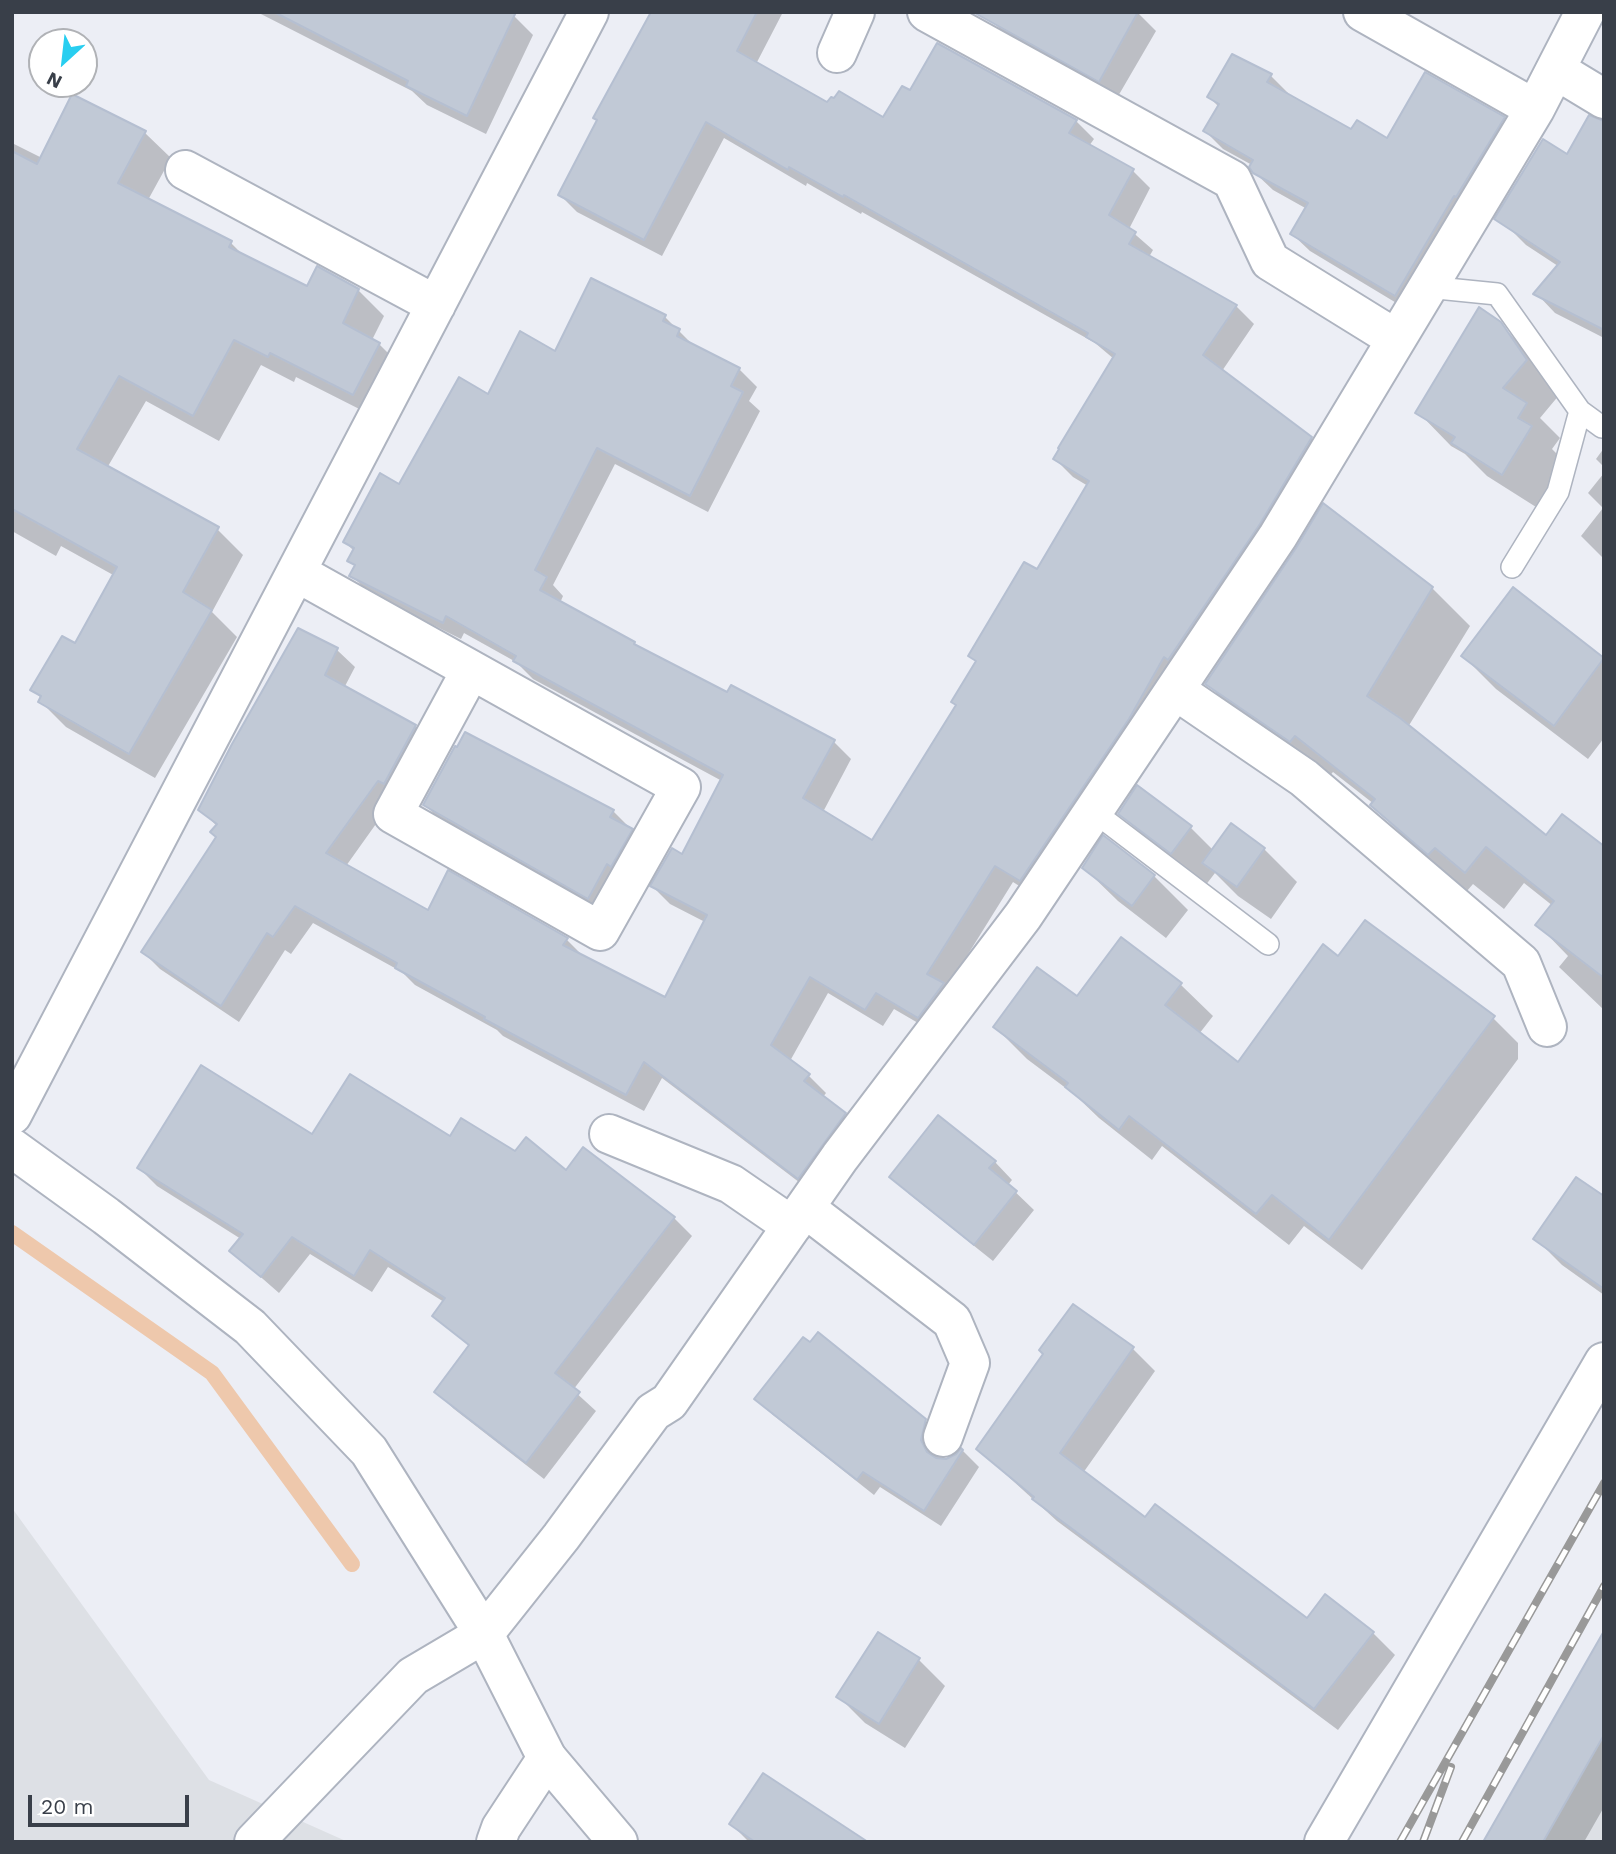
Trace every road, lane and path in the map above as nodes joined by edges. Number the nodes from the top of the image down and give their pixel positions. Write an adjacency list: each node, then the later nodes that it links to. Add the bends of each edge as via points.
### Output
1 (589, 12): 12 (street)
2 (855, 12): 6 (street)
3 (927, 12): 13 (street, via 1232,180 1270,261)
4 (1363, 12): 9 (street)
5 (1585, 12): 7 (street)
6 (837, 53)
7 (1556, 70): 8 (street); 9 (street)
8 (1604, 99)
9 (1535, 109): 11 (street)
10 (185, 170): 12 (street)
11 (1427, 287): 13 (street); 14 (lane, via 1497,294)
12 (436, 305): 17 (street)
13 (1396, 339): 19 (street, via 1278,536)
14 (1580, 411): 15 (lane); 16 (lane, via 1558,492)
15 (1602, 427)
16 (1512, 567)
17 (296, 572): 18 (street); 23 (street)
18 (471, 670): 18 (street, via 681,787 600,931 393,814)
19 (1175, 690): 20 (street); 22 (street, via 1304,778 1521,963)
20 (1094, 811): 21 (lane); 26 (street, via 1023,916)
21 (1268, 944)
22 (1546, 1027)
23 (12, 1115)
24 (609, 1134): 26 (street)
25 (12, 1148): 29 (street, via 259,1336 369,1451)
26 (799, 1217): 28 (street, via 951,1321 971,1363); 29 (street, via 668,1402 653,1412)
27 (1604, 1362): 34 (street)
28 (943, 1437)
29 (484, 1634): 30 (street); 31 (street, via 413,1676)
30 (547, 1758): 32 (street); 33 (street)
31 (254, 1842)
32 (496, 1842)
33 (618, 1842)
34 (1324, 1842)

